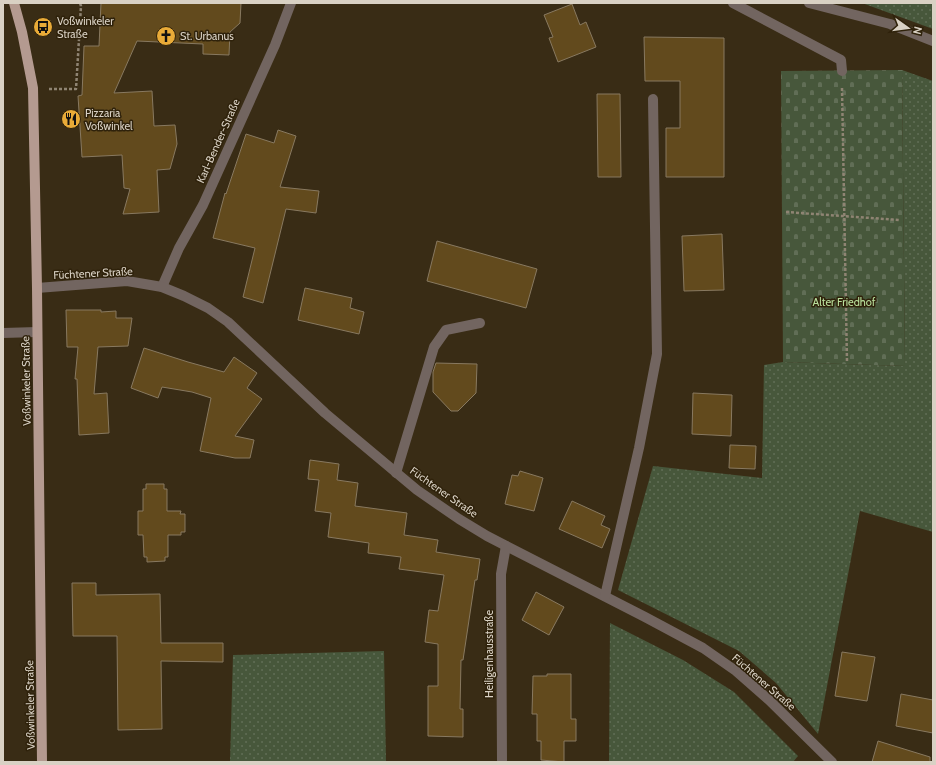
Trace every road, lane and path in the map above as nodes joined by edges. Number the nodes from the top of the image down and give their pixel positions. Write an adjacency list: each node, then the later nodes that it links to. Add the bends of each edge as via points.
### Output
1 (14, 3): 8 (main road, Voßwinkeler Straße)
2 (80, 3): 8 (path, via 76,89)
3 (291, 3): 13 (street, Karl-Bender-Straße, via 275,45 203,205 179,248)
4 (734, 3): 7 (street, via 841,60)
5 (809, 3): 6 (street, via 890,24)
6 (933, 41)
7 (842, 71): 11 (path)
8 (33, 88): 14 (main road, Voßwinkeler Straße)
9 (653, 99): 21 (street, via 657,354 640,448)
10 (786, 212): 11 (path)
11 (844, 216): 12 (path); 18 (path)
12 (899, 220)
13 (162, 287): 14 (street, Füchtener Straße, via 127,280); 19 (street, Füchtener Straße, via 208,308 228,322 325,413)
14 (37, 288): 16 (main road, Voßwinkeler Straße)
15 (480, 323): 19 (street, via 446,330 434,347)
16 (37, 332): 17 (street); 22 (main road, Voßwinkeler Straße)
17 (3, 333)
18 (847, 362)
19 (396, 473): 20 (street, Füchtener Straße, via 459,519)
20 (506, 546): 21 (street, Füchtener Straße); 23 (street, Heiligenhausstraße, via 501,574)
21 (604, 596): 24 (street, Füchtener Straße, via 703,648 736,671)
22 (42, 762)
23 (502, 762)
24 (832, 762)

